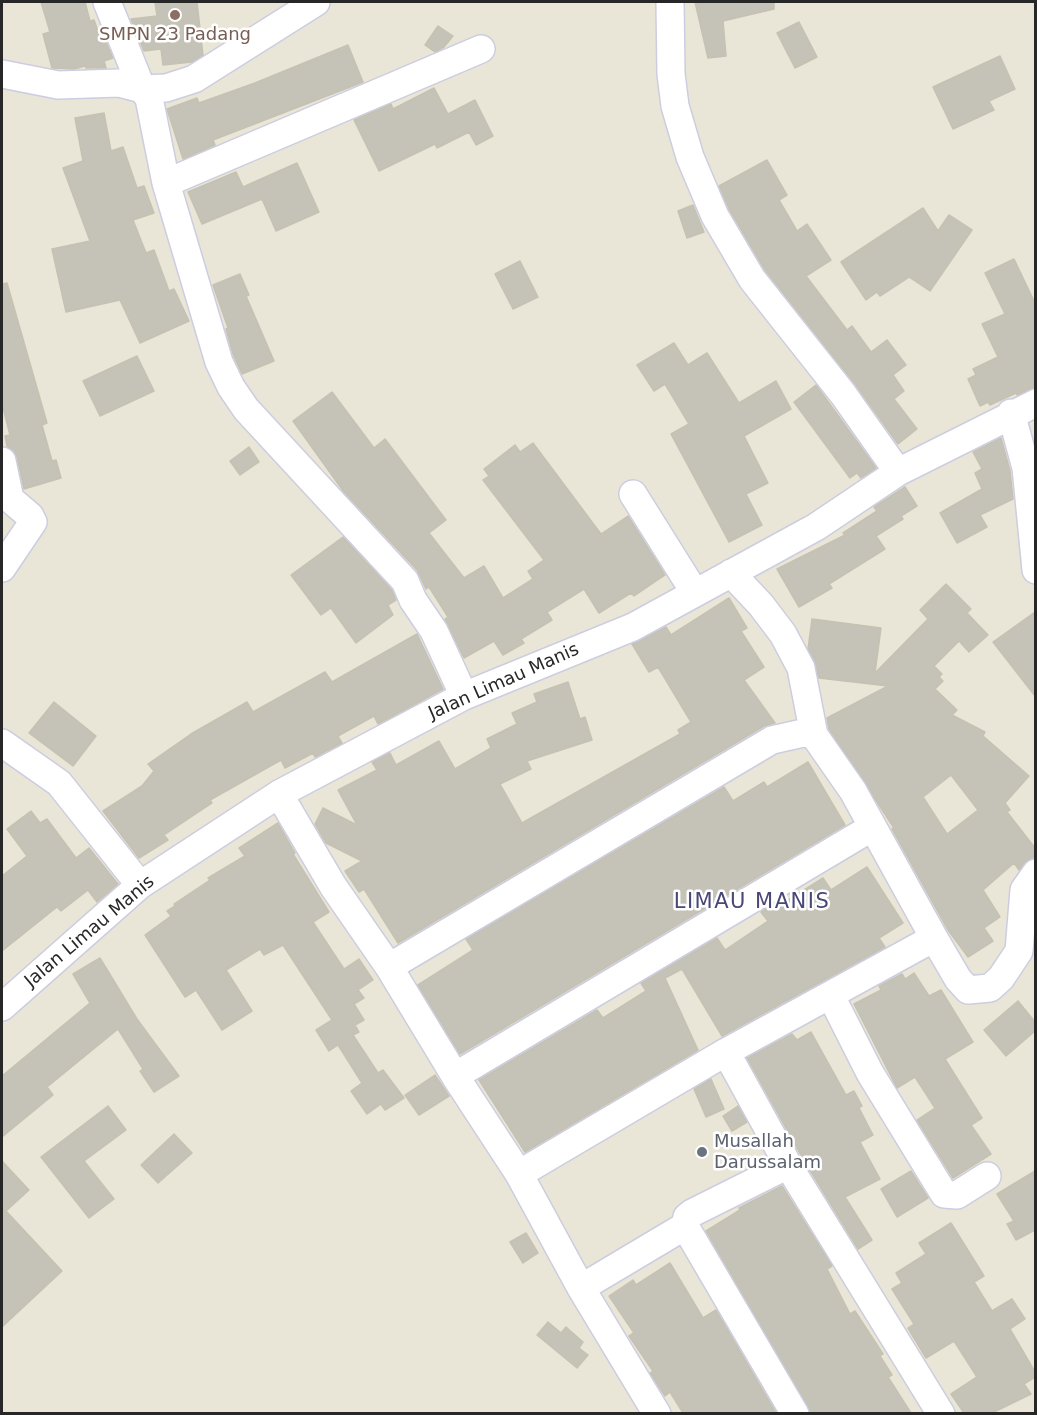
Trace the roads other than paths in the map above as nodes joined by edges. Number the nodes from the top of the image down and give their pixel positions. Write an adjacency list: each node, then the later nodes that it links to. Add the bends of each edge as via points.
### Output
1 (107, 2): 6 (street)
2 (315, 2): 6 (street, via 194,79 166,88)
3 (670, 2): 10 (street, via 675,106 690,157 715,216 752,279 843,394)
4 (481, 49): 7 (street)
5 (2, 74): 6 (street, via 58,85 119,83)
6 (142, 89): 7 (street, via 153,107)
7 (166, 183): 17 (street, via 219,362 231,387 246,409 405,581)
8 (1023, 408): 10 (street, Jalan Limau Manis); 14 (street)
9 (2, 461): 12 (street)
10 (898, 472): 15 (street, Jalan Limau Manis, via 816,527)
11 (633, 494): 16 (street)
12 (6, 497): 13 (street, via 33,522)
13 (2, 568)
14 (1035, 570)
15 (731, 573): 16 (street, Jalan Limau Manis); 18 (street, via 777,626 801,668)
16 (695, 593): 17 (street, Jalan Limau Manis, via 633,627)
17 (464, 696): 20 (street, Jalan Limau Manis)
18 (814, 735): 21 (street, via 853,791); 25 (street, via 803,733 772,740)
19 (2, 743): 23 (street, via 59,783)
20 (279, 794): 23 (street, Jalan Limau Manis); 25 (street, via 333,886)
21 (871, 828): 24 (street); 29 (street)
22 (1035, 873): 24 (street, via 1024,890 1020,951 990,988 968,990)
23 (140, 885): 27 (street, Jalan Limau Manis)
24 (934, 938): 26 (street)
25 (389, 967): 29 (street)
26 (831, 996): 28 (street); 32 (street, via 870,1072 944,1194 957,1195)
27 (2, 1007)
28 (726, 1052): 30 (street); 31 (street)
29 (455, 1076): 31 (street)
30 (788, 1165): 33 (street, via 692,1213); 37 (street)
31 (519, 1174): 34 (street)
32 (987, 1176)
33 (685, 1226): 34 (street); 36 (street)
34 (581, 1288): 35 (street)
35 (657, 1413)
36 (795, 1413)
37 (941, 1413)

